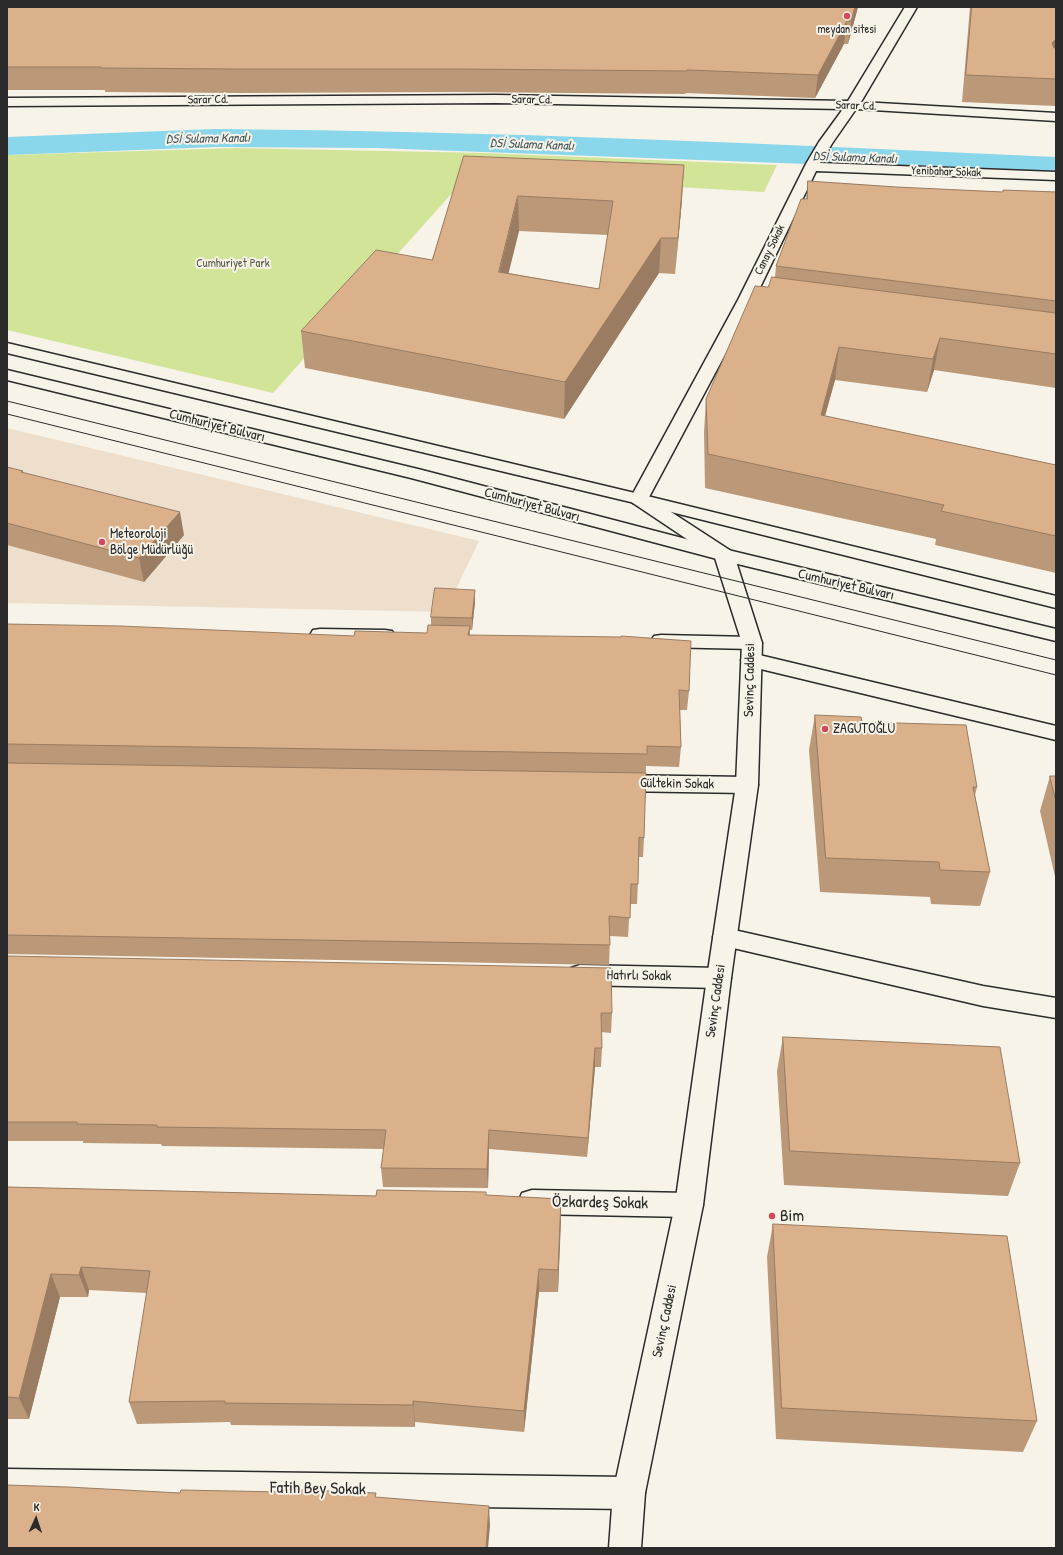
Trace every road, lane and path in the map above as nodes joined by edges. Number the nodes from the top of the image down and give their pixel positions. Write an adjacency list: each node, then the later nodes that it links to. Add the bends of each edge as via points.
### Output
1 (911, 7): 3 (street, Canay Sokak)
2 (7, 102): 3 (street, Sarar Cd., via 496,99)
3 (852, 105): 4 (street, Sarar Cd.); 5 (street, Canay Sokak)
4 (1056, 117)
5 (813, 166): 6 (street, Yenibahar Sokak); 9 (street, Canay Sokak, via 753,301)
6 (1056, 176)
7 (7, 348): 9 (street, Cumhuriyet Bulvarı)
8 (7, 375): 10 (street, Cumhuriyet Bulvarı, via 416,474)
9 (639, 498): 10 (street); 11 (street, Cumhuriyet Bulvarı)
10 (724, 555): 13 (street, Cumhuriyet Bulvarı); 16 (street, Sevinç Caddesi)
11 (1056, 602)
12 (300, 634): 14 (street)
13 (1056, 635)
14 (403, 636)
15 (641, 641): 16 (street)
16 (752, 652): 17 (street); 19 (street, Sevinç Caddesi)
17 (1056, 733)
18 (596, 782): 19 (street, Gültekin Sokak)
19 (747, 785): 20 (street, Sevinç Caddesi)
20 (725, 937): 22 (street, Sevinç Caddesi); 23 (street, via 983,996)
21 (561, 975): 22 (street, Hatırlı Sokak)
22 (719, 978): 25 (street, Sevinç Caddesi)
23 (1056, 1008)
24 (507, 1202): 25 (street, Özkardeş Sokak)
25 (690, 1204): 27 (street, Sevinç Caddesi)
26 (7, 1485): 27 (street, Fatih Bey Sokak)
27 (630, 1493): 28 (street, Sevinç Caddesi)
28 (625, 1548)

